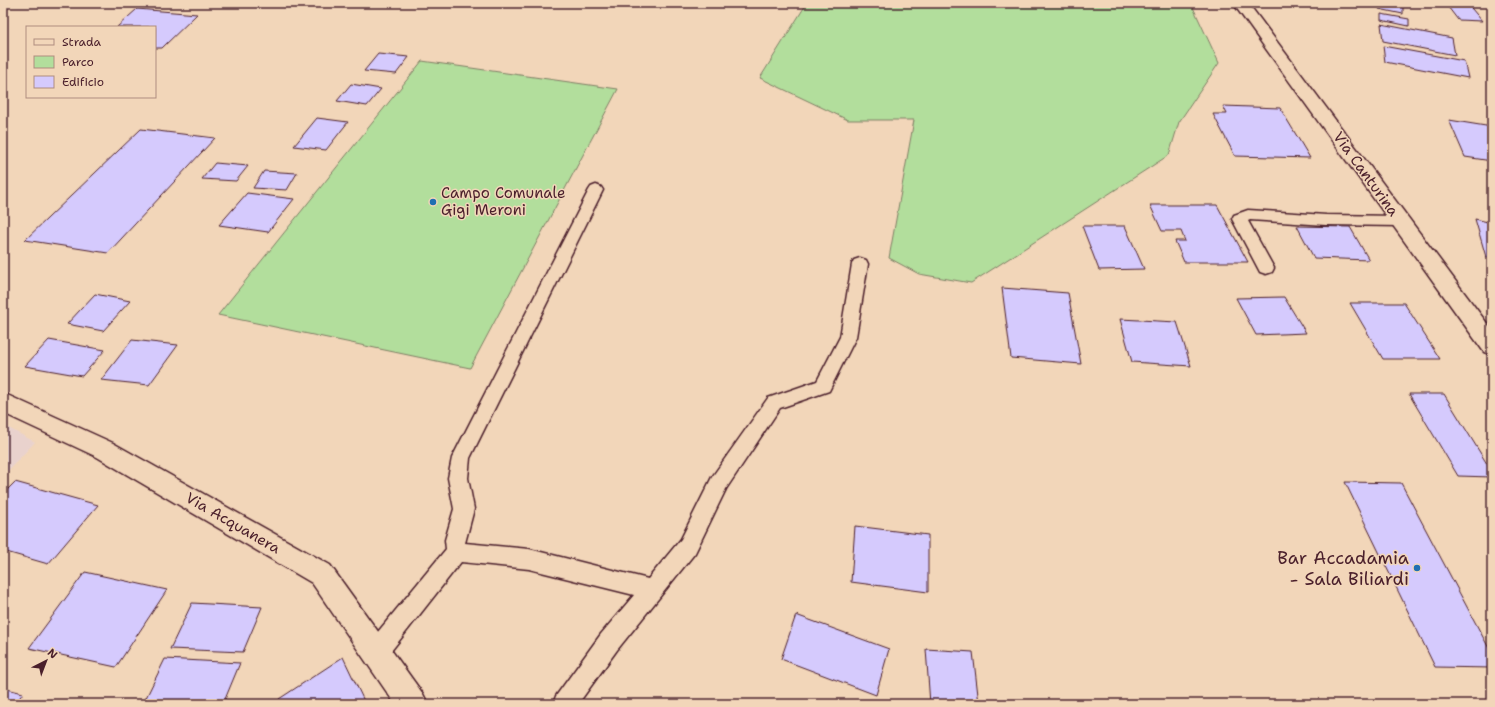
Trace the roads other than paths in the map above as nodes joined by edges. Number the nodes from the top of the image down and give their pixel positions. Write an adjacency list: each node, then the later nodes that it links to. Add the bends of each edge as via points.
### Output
1 (1240, 3): 3 (main road, Via Canturina)
2 (596, 190): 8 (lane, via 461,458 458,478 464,510 455,540)
3 (1400, 221): 5 (lane, via 1248,215 1239,219); 6 (main road, Via Canturina)
4 (860, 264): 9 (lane, via 848,337 823,386 774,403 719,483 688,546)
5 (1266, 268)
6 (1492, 346)
7 (3, 402): 10 (main road, Via Acquanera, via 105,450 321,574)
8 (456, 552): 9 (lane, via 529,559); 10 (lane)
9 (652, 590): 12 (lane)
10 (376, 652): 11 (main road, Via Acquanera)
11 (413, 704)
12 (564, 704)

